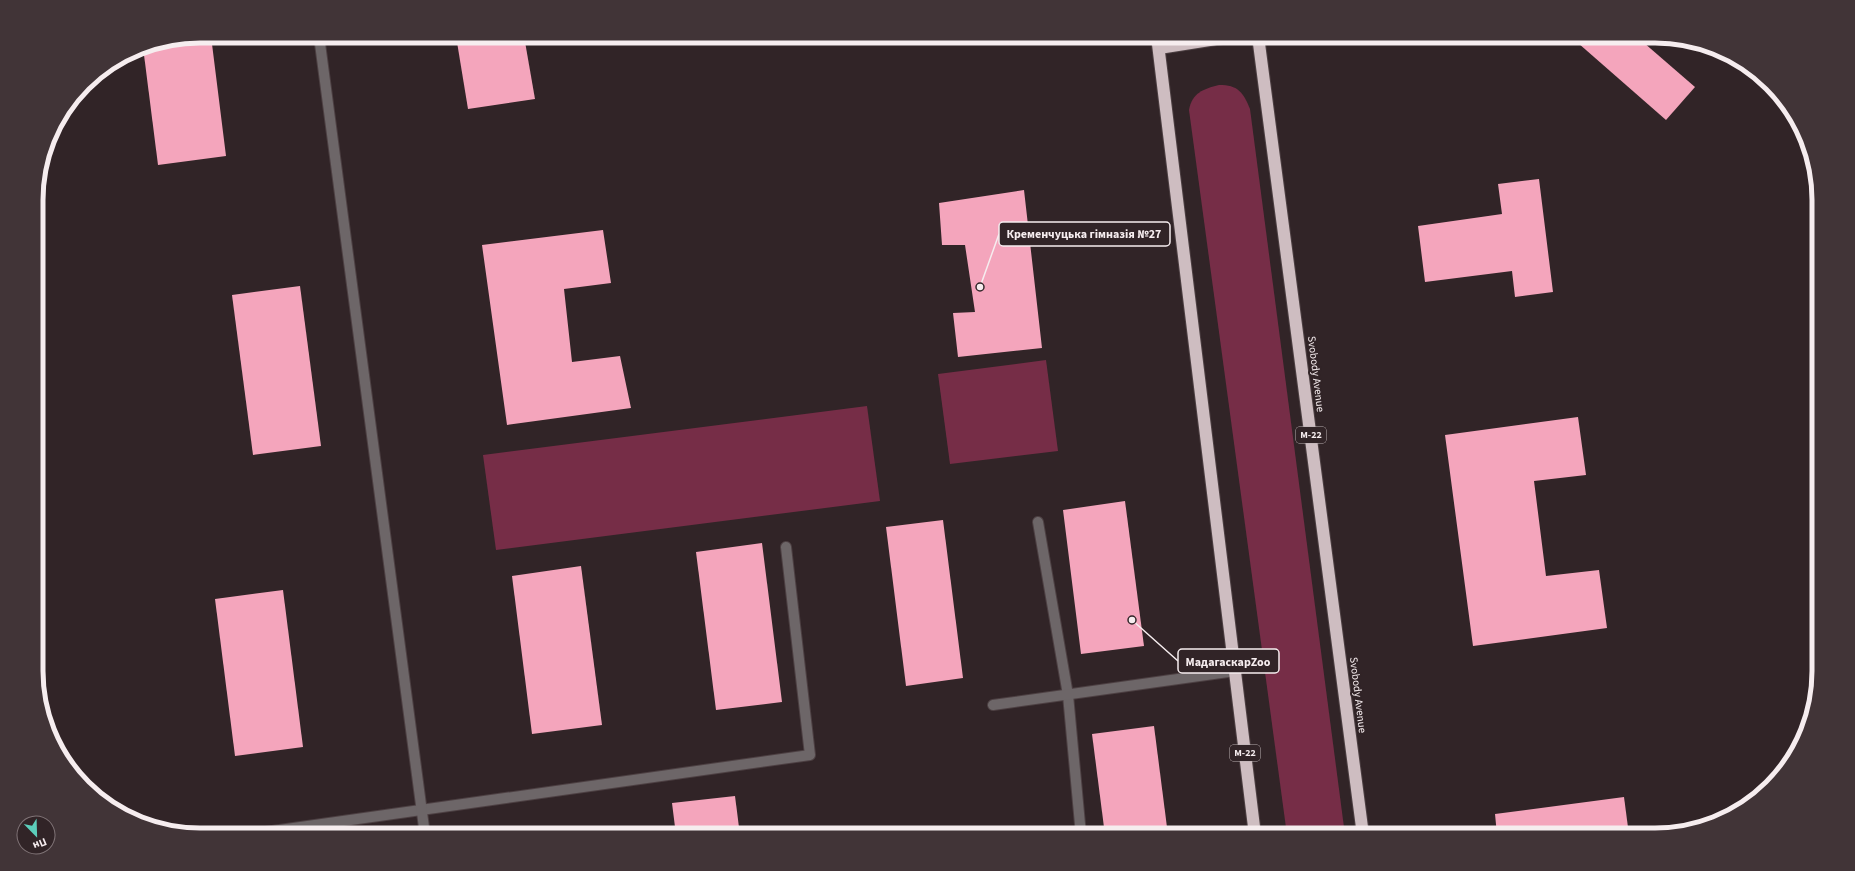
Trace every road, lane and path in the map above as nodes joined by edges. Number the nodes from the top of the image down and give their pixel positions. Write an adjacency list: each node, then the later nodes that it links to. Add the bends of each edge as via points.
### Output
1 (320, 43): 9 (street)
2 (1158, 43): 6 (highway, М-22)
3 (1259, 43): 14 (highway, Svobody Avenue / М-22)
4 (1038, 522): 7 (street)
5 (786, 547): 9 (street, via 810,755)
6 (1235, 671): 7 (street); 13 (highway, М-22)
7 (1068, 695): 8 (street); 12 (street)
8 (993, 705)
9 (421, 810): 10 (street); 11 (street)
10 (294, 828)
11 (424, 828)
12 (1080, 828)
13 (1254, 828)
14 (1362, 828)

